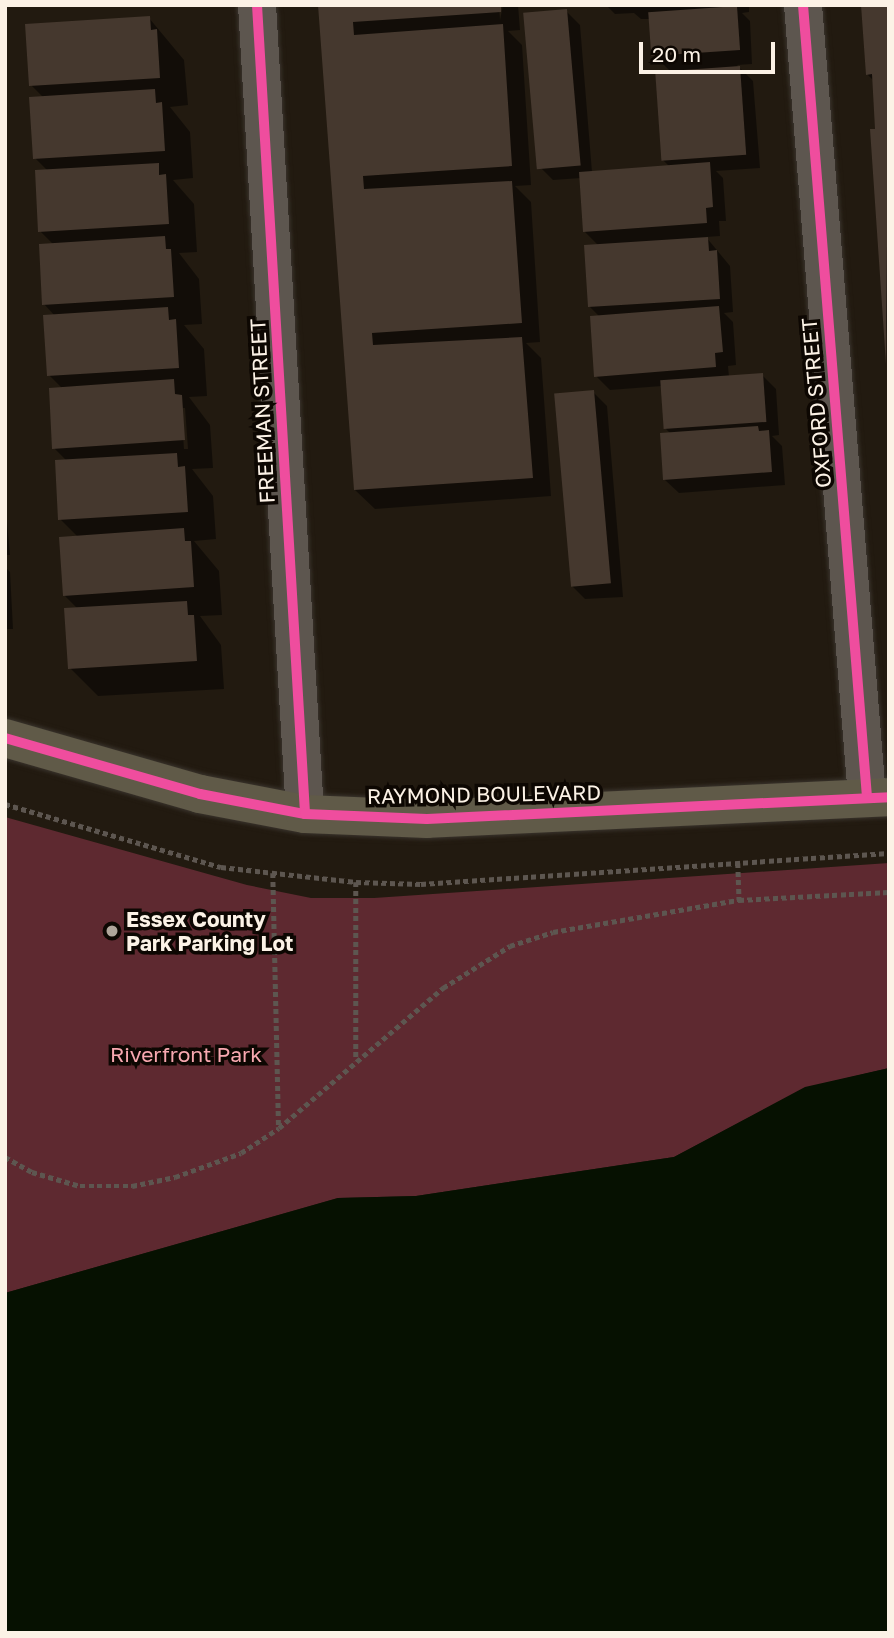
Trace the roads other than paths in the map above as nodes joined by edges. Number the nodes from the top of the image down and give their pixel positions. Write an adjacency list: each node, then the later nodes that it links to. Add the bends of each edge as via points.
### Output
1 (257, 5): 5 (street, FREEMAN STREET)
2 (803, 5): 4 (street, OXFORD STREET)
3 (5, 738): 5 (main road, RAYMOND BOULEVARD, via 200,794)
4 (878, 797): 5 (main road, RAYMOND BOULEVARD, via 427,819)
5 (305, 814)

